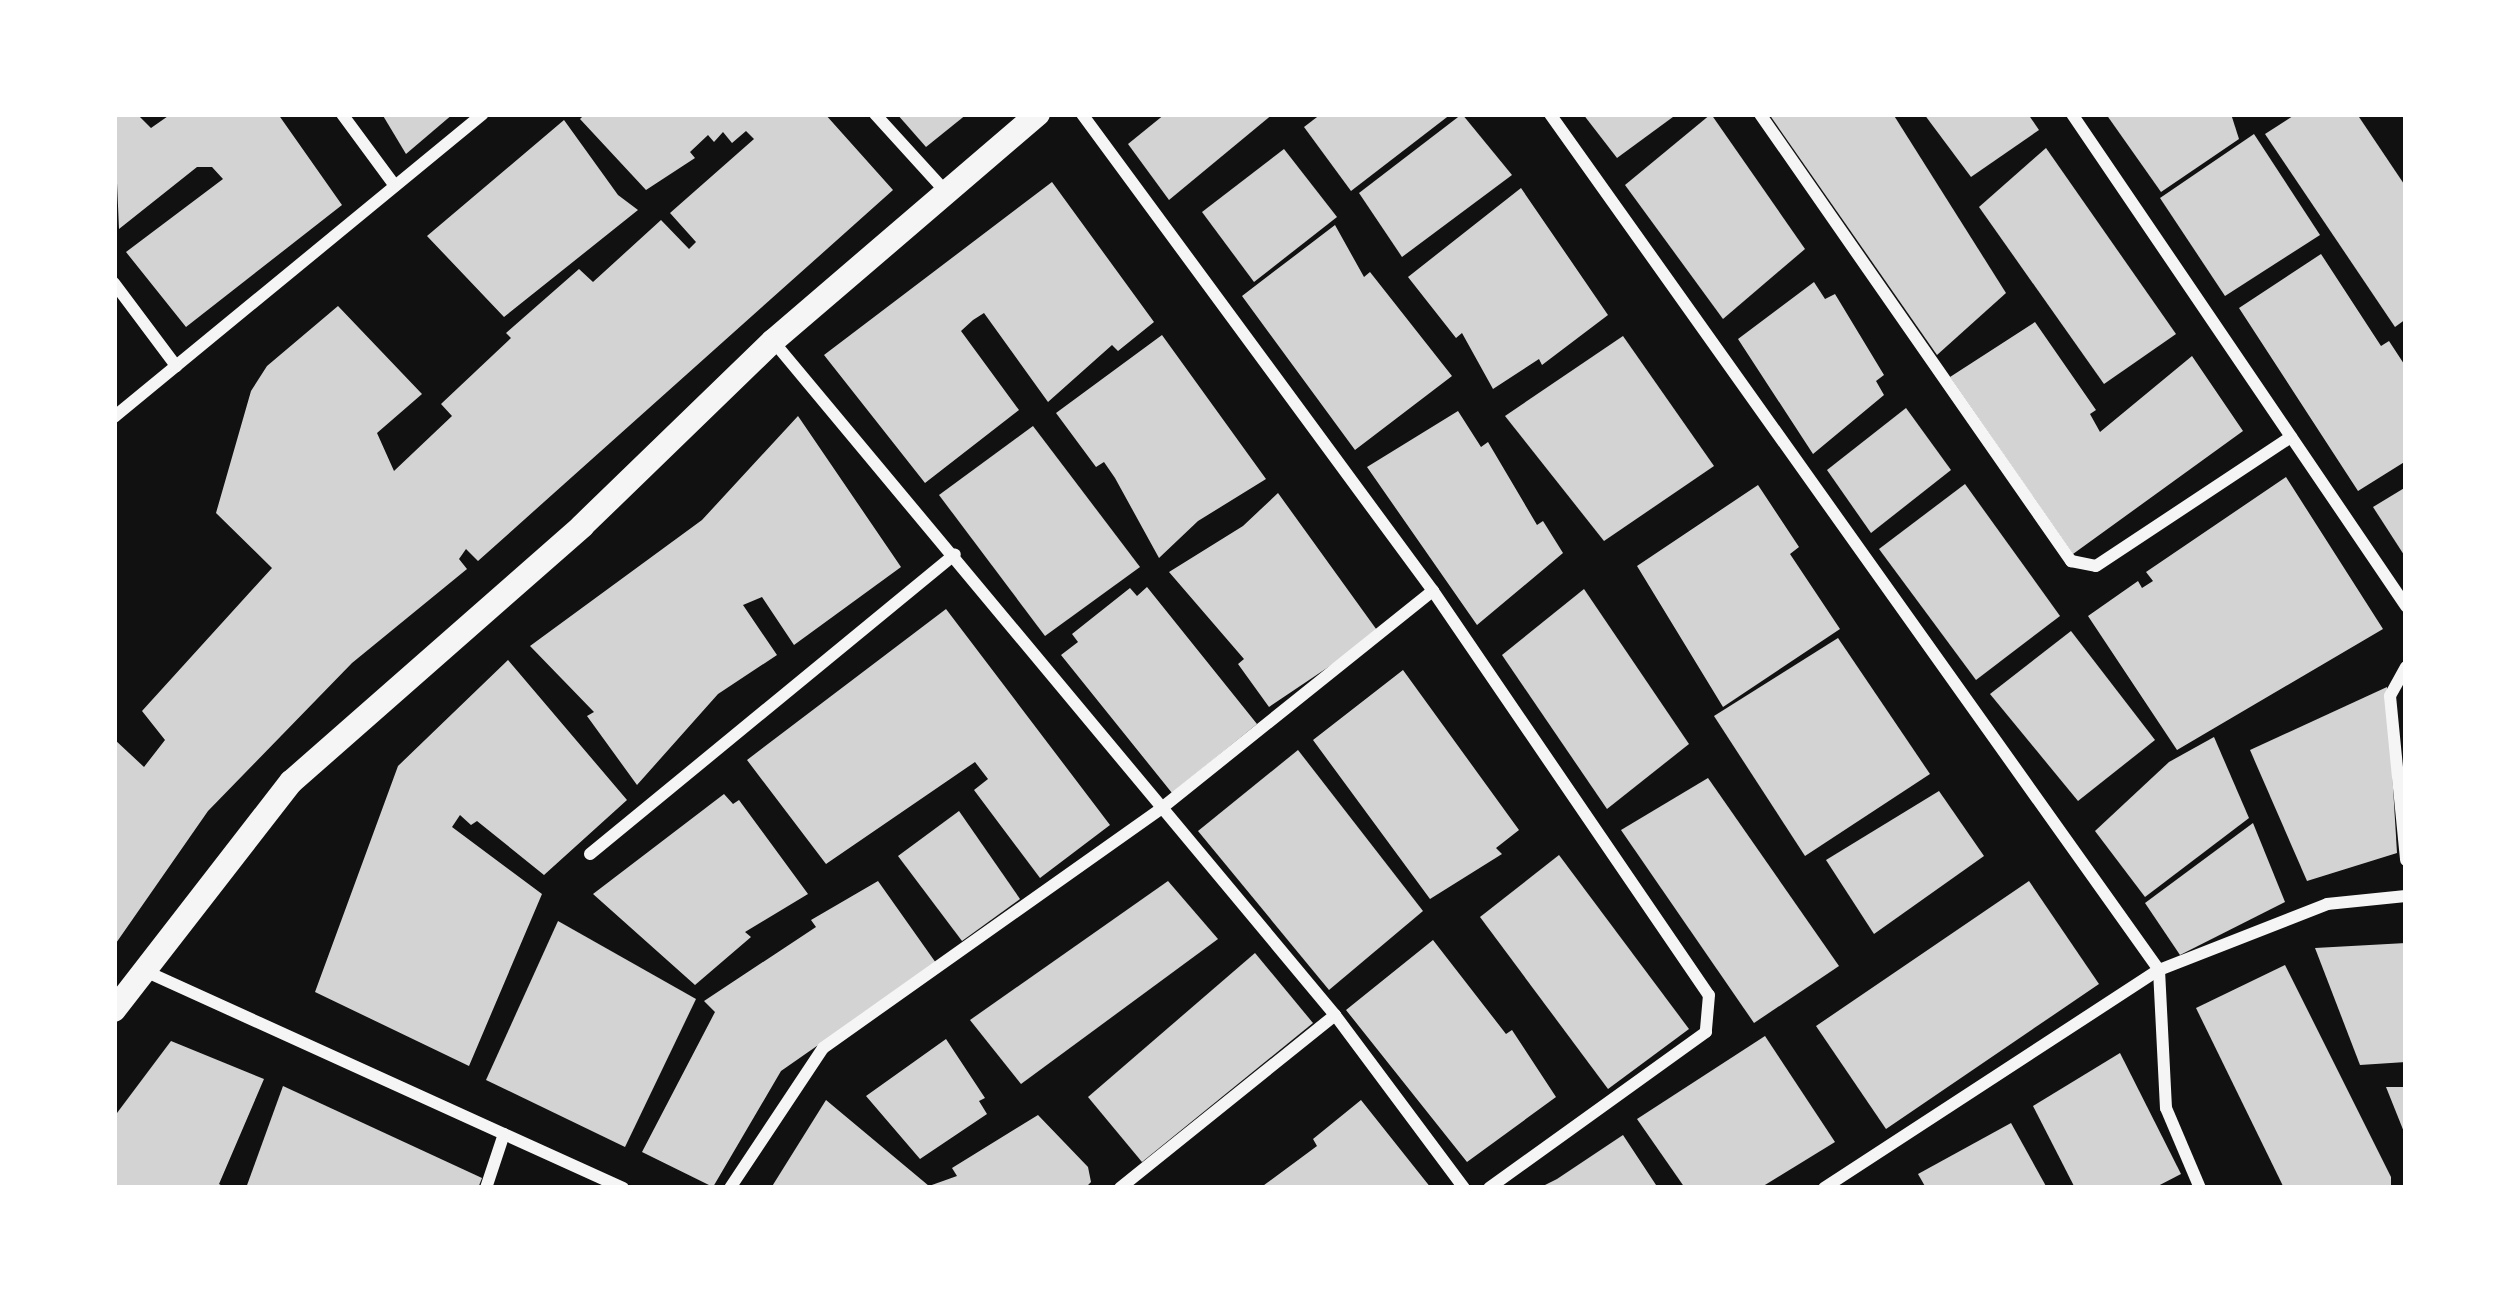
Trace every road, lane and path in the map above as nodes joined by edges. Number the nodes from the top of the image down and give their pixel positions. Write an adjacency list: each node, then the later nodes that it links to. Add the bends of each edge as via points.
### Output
1 (342, 114): 9 (street)
2 (483, 114): 9 (street)
3 (875, 114): 10 (street)
4 (1038, 114): 10 (main road)
5 (1082, 114): 17 (street)
6 (1550, 114): 24 (street)
7 (1760, 114): 15 (street, via 2071,561 2096,566)
8 (2072, 114): 15 (street)
9 (395, 186): 13 (street)
10 (947, 193): 12 (main road)
11 (114, 283): 13 (street)
12 (773, 341): 16 (street); 25 (main road, via 582,526 291,782)
13 (176, 366): 14 (street)
14 (114, 417)
15 (2291, 437): 18 (street)
16 (955, 554): 20 (street); 21 (street)
17 (1433, 591): 20 (street); 34 (street, via 1709,995 1706,1032)
18 (2406, 606)
19 (2406, 667): 22 (street, via 2390,697)
20 (1163, 807): 27 (street); 31 (street, via 823,1048)
21 (590, 854)
22 (2406, 860)
23 (2406, 896): 24 (street, via 2327,904)
24 (2158, 970): 35 (street); 36 (street, via 2166,1108)
25 (146, 971): 26 (main road); 28 (street)
26 (114, 1010)
27 (1335, 1015): 32 (street); 33 (street)
28 (504, 1134): 29 (street); 30 (street)
29 (485, 1188)
30 (623, 1188)
31 (730, 1188)
32 (1120, 1188)
33 (1464, 1188)
34 (1490, 1188)
35 (1824, 1188)
36 (2200, 1188)

